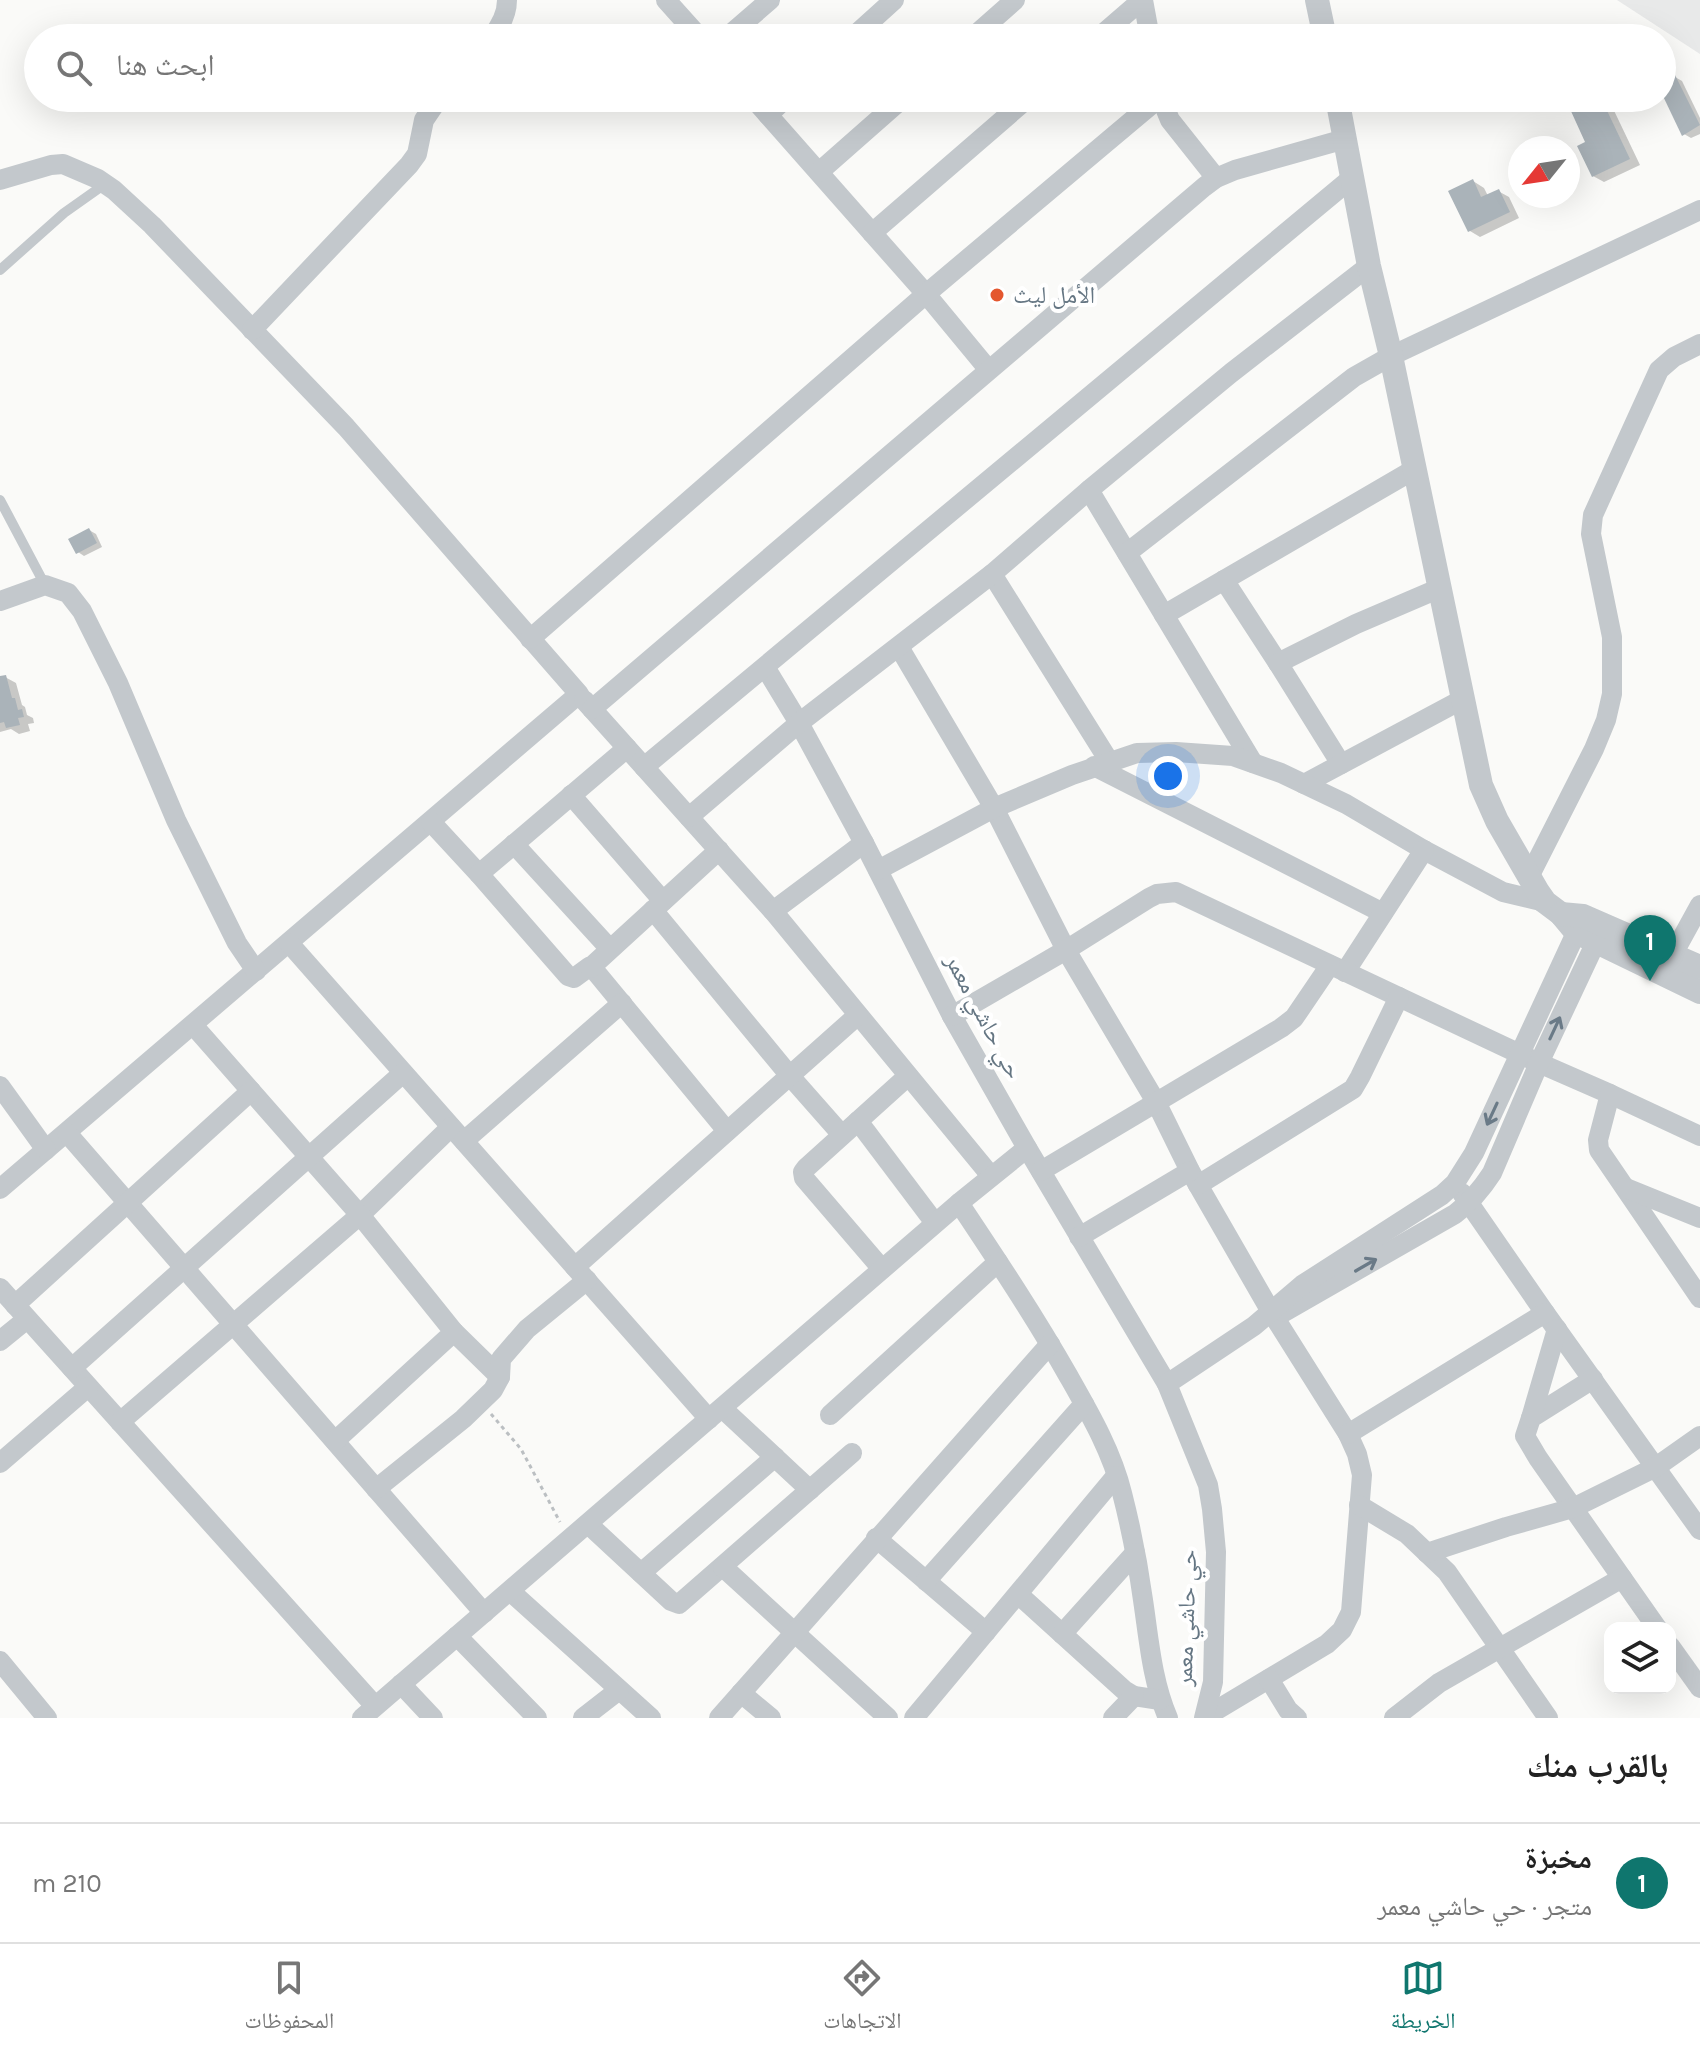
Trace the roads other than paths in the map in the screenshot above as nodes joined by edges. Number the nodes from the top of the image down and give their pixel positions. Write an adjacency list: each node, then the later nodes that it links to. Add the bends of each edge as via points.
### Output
1 (507, 0): 8 (street)
2 (666, 0): 9 (street)
3 (770, 0): 10 (street)
4 (894, 0): 11 (street)
5 (1015, 0): 12 (street)
6 (1143, 0): 13 (street); 14 (street)
7 (1317, 0): 15 (street)
8 (500, 24)
9 (687, 24)
10 (742, 24)
11 (867, 24)
12 (988, 24)
13 (1115, 24)
14 (1147, 24)
15 (1322, 24)
16 (429, 112): 36 (street, via 409,165)
17 (765, 112): 24 (street)
18 (771, 112): 24 (street)
19 (887, 112): 26 (street)
20 (1012, 112): 32 (street)
21 (1143, 112): 35 (street)
22 (1166, 112): 28 (street)
23 (1340, 112): 25 (street)
24 (768, 115): 26 (street)
25 (1345, 139): 27 (street); 28 (street)
26 (819, 172): 32 (street)
27 (1353, 177): 33 (street); 53 (street)
28 (1216, 178): 39 (street)
29 (0, 180): 30 (street, via 63,164)
30 (105, 184): 34 (lane); 36 (street, via 152,225)
31 (1700, 210): 38 (street)
32 (872, 233): 35 (street)
33 (1369, 266): 38 (street); 41 (street)
34 (0, 270)
35 (926, 294): 39 (street); 50 (street)
36 (252, 330): 50 (street, via 346,427)
37 (1700, 344): 73 (street, via 1659,370 1593,515 1591,534 1612,637 1612,694 1594,749)
38 (1391, 356): 40 (street); 43 (street, via 1354,377)
39 (988, 369): 55 (street)
40 (1415, 469): 45 (street); 47 (street)
41 (1089, 490): 43 (street); 44 (street)
42 (0, 500): 46 (lane)
43 (1127, 553): 49 (street)
44 (992, 574): 51 (street); 59 (street)
45 (1224, 580): 49 (street); 52 (street)
46 (45, 585): 48 (street); 86 (street, via 68,593 82,611 176,820)
47 (1440, 588): 52 (street); 54 (street)
48 (0, 601)
49 (1164, 615): 58 (street)
50 (530, 639): 55 (street)
51 (899, 647): 56 (street); 64 (street)
52 (1278, 663): 60 (street)
53 (765, 667): 56 (street, حي حاشي معمر); 61 (street)
54 (1463, 699): 60 (street); 73 (street, via 1481,785)
55 (585, 702): 57 (street); 66 (street)
56 (799, 723): 65 (street); 67 (street, حي حاشي معمر)
57 (627, 748): 61 (street); 63 (street)
58 (1253, 763): 59 (street, via 1233,756 1155,751); 62 (street)
59 (1101, 764): 64 (street); 77 (street)
60 (1341, 764): 62 (street)
61 (644, 767): 65 (street)
62 (1304, 784): 70 (street)
63 (571, 795): 68 (street); 75 (street)
64 (994, 808): 71 (street); 81 (street)
65 (689, 817): 69 (street)
66 (431, 822): 72 (street); 79 (street)
67 (864, 843): 71 (street, حي حاشي معمر); 76 (street)
68 (514, 844): 72 (street); 80 (street)
69 (719, 850): 75 (street); 76 (street)
70 (1424, 850): 77 (street); 78 (street, via 1503,892)
71 (878, 870): 91 (street, حي حاشي معمر)
72 (479, 874): 84 (street, via 568,976)
73 (1529, 877): 78 (street)
74 (1700, 905): 82 (street)
75 (658, 906): 80 (street); 96 (street)
76 (773, 911): 90 (street)
77 (1383, 913): 85 (street)
78 (1578, 922): 82 (street); 93 (street); 94 (street, one-way to 78)
79 (289, 943): 86 (street); 95 (street)
80 (610, 949): 84 (street)
81 (1066, 950): 85 (street, via 1149,898 1176,892); 91 (street); 101 (street)
82 (1668, 964): 83 (street); 87 (street)
83 (1700, 967)
84 (590, 968): 89 (street)
85 (1337, 968): 88 (street); 101 (street, via 1281,1028)
86 (256, 971): 92 (street)
87 (1700, 992)
88 (1399, 997): 93 (street); 113 (street, via 1353,1089)
89 (622, 1003): 103 (street); 105 (street)
90 (858, 1015): 96 (street); 97 (street)
91 (952, 1016): 108 (street, حي حاشي معمر)
92 (193, 1025): 99 (street); 104 (street)
93 (1519, 1054): 94 (street); 114 (street, one-way to 114)
94 (1539, 1063): 100 (street); 119 (street, via 1492,1173)
95 (403, 1073): 105 (street); 110 (street)
96 (790, 1076): 103 (street); 106 (street)
97 (908, 1076): 102 (street); 112 (street)
98 (0, 1086): 109 (street)
99 (251, 1091): 110 (street); 117 (street)
100 (1610, 1094): 107 (street); 115 (street, via 1599,1150)
101 (1156, 1102): 111 (street); 113 (street)
102 (858, 1121): 106 (street); 122 (street)
103 (727, 1131): 127 (street)
104 (67, 1133): 109 (street); 117 (street)
105 (458, 1134): 120 (street); 127 (street)
106 (842, 1135): 126 (street, via 806,1168 804,1178)
107 (1700, 1136)
108 (1027, 1148): 111 (street, حي حاشي معمر); 112 (street)
109 (46, 1150): 116 (street)
110 (308, 1156): 120 (street); 125 (street)
111 (1041, 1171): 123 (street, حي حاشي معمر)
112 (991, 1176): 118 (street)
113 (1194, 1178): 123 (street); 131 (street)
114 (1455, 1183): 119 (street); 131 (street, via 1302,1285)
115 (1625, 1188): 121 (street); 129 (street)
116 (0, 1189)
117 (127, 1202): 125 (street); 130 (street)
118 (959, 1203): 122 (street); 124 (street)
119 (1470, 1203): 131 (street, one-way to 119); 132 (street)
120 (360, 1215): 133 (street); 134 (street)
121 (1700, 1218)
122 (935, 1223): 126 (street)
123 (1079, 1237): 140 (street, حي حاشي معمر)
124 (998, 1262): 136 (street); 144 (street)
125 (184, 1268): 133 (street); 137 (street)
126 (882, 1269): 143 (street)
127 (581, 1274): 138 (street, via 501,1359); 143 (street)
128 (0, 1288): 130 (street)
129 (1700, 1298)
130 (21, 1312): 135 (street); 137 (street)
131 (1269, 1316): 140 (street); 147 (street)
132 (1551, 1321): 139 (street); 145 (street); 147 (street)
133 (233, 1324): 146 (street); 149 (street)
134 (454, 1332): 138 (street); 149 (street)
135 (0, 1341)
136 (1050, 1344): 142 (street); 161 (street)
137 (72, 1368): 141 (street)
138 (500, 1377): 155 (street, via 463,1419)
139 (1593, 1379): 145 (street); 153 (street)
140 (1167, 1384): 187 (street, حي حاشي معمر, via 1208,1485 1212,1509)
141 (88, 1387): 146 (street); 152 (street)
142 (1084, 1404): 154 (street); 167 (street)
143 (715, 1413): 151 (street); 159 (street)
144 (830, 1415)
145 (1531, 1418): 158 (street, via 1525,1436)
146 (120, 1422): 186 (street)
147 (1348, 1434): 157 (street, via 1362,1475)
148 (1700, 1436): 153 (street)
149 (335, 1441): 155 (street)
150 (852, 1453): 156 (street)
151 (775, 1457): 156 (street); 165 (street)
152 (0, 1463)
153 (1656, 1467): 158 (street); 160 (street)
154 (1116, 1476): 162 (street); 169 (street)
155 (376, 1489): 170 (street)
156 (810, 1490): 164 (street)
157 (1359, 1505): 163 (street); 179 (street, via 1351,1612 1342,1630)
158 (1573, 1508): 163 (street); 166 (street)
159 (588, 1524): 165 (street); 168 (street)
160 (1700, 1530)
161 (876, 1538): 167 (street); 172 (street)
162 (1135, 1553): 174 (street); 185 (street)
163 (1427, 1553): 176 (street, via 1447,1572)
164 (723, 1567): 165 (street, via 679,1604); 172 (street)
165 (641, 1573)
166 (1622, 1578): 171 (street); 176 (street)
167 (926, 1581): 173 (street)
168 (510, 1591): 170 (street); 182 (street)
169 (1018, 1594): 173 (street); 174 (street)
170 (484, 1613): 175 (street)
171 (1653, 1622)
172 (794, 1632): 183 (street); 195 (street)
173 (986, 1632): 196 (street)
174 (1062, 1634): 184 (street)
175 (457, 1636): 180 (street); 190 (street)
176 (1500, 1649): 199 (street, via 1439,1683); 200 (street)
177 (1676, 1654): 181 (street)
178 (0, 1661): 188 (street)
179 (1269, 1679): 187 (street); 198 (street)
180 (401, 1684): 186 (street); 189 (street)
181 (1700, 1688)
182 (619, 1690): 191 (street); 192 (street)
183 (741, 1693): 193 (street); 194 (street)
184 (1134, 1696): 185 (street); 197 (street)
185 (1164, 1709)
186 (368, 1712)
187 (1213, 1716)
188 (47, 1718)
189 (433, 1718)
190 (537, 1718)
191 (583, 1718)
192 (651, 1718)
193 (719, 1718)
194 (771, 1718)
195 (888, 1718)
196 (914, 1718)
197 (1113, 1718)
198 (1297, 1718)
199 (1394, 1718)
200 (1548, 1718)

